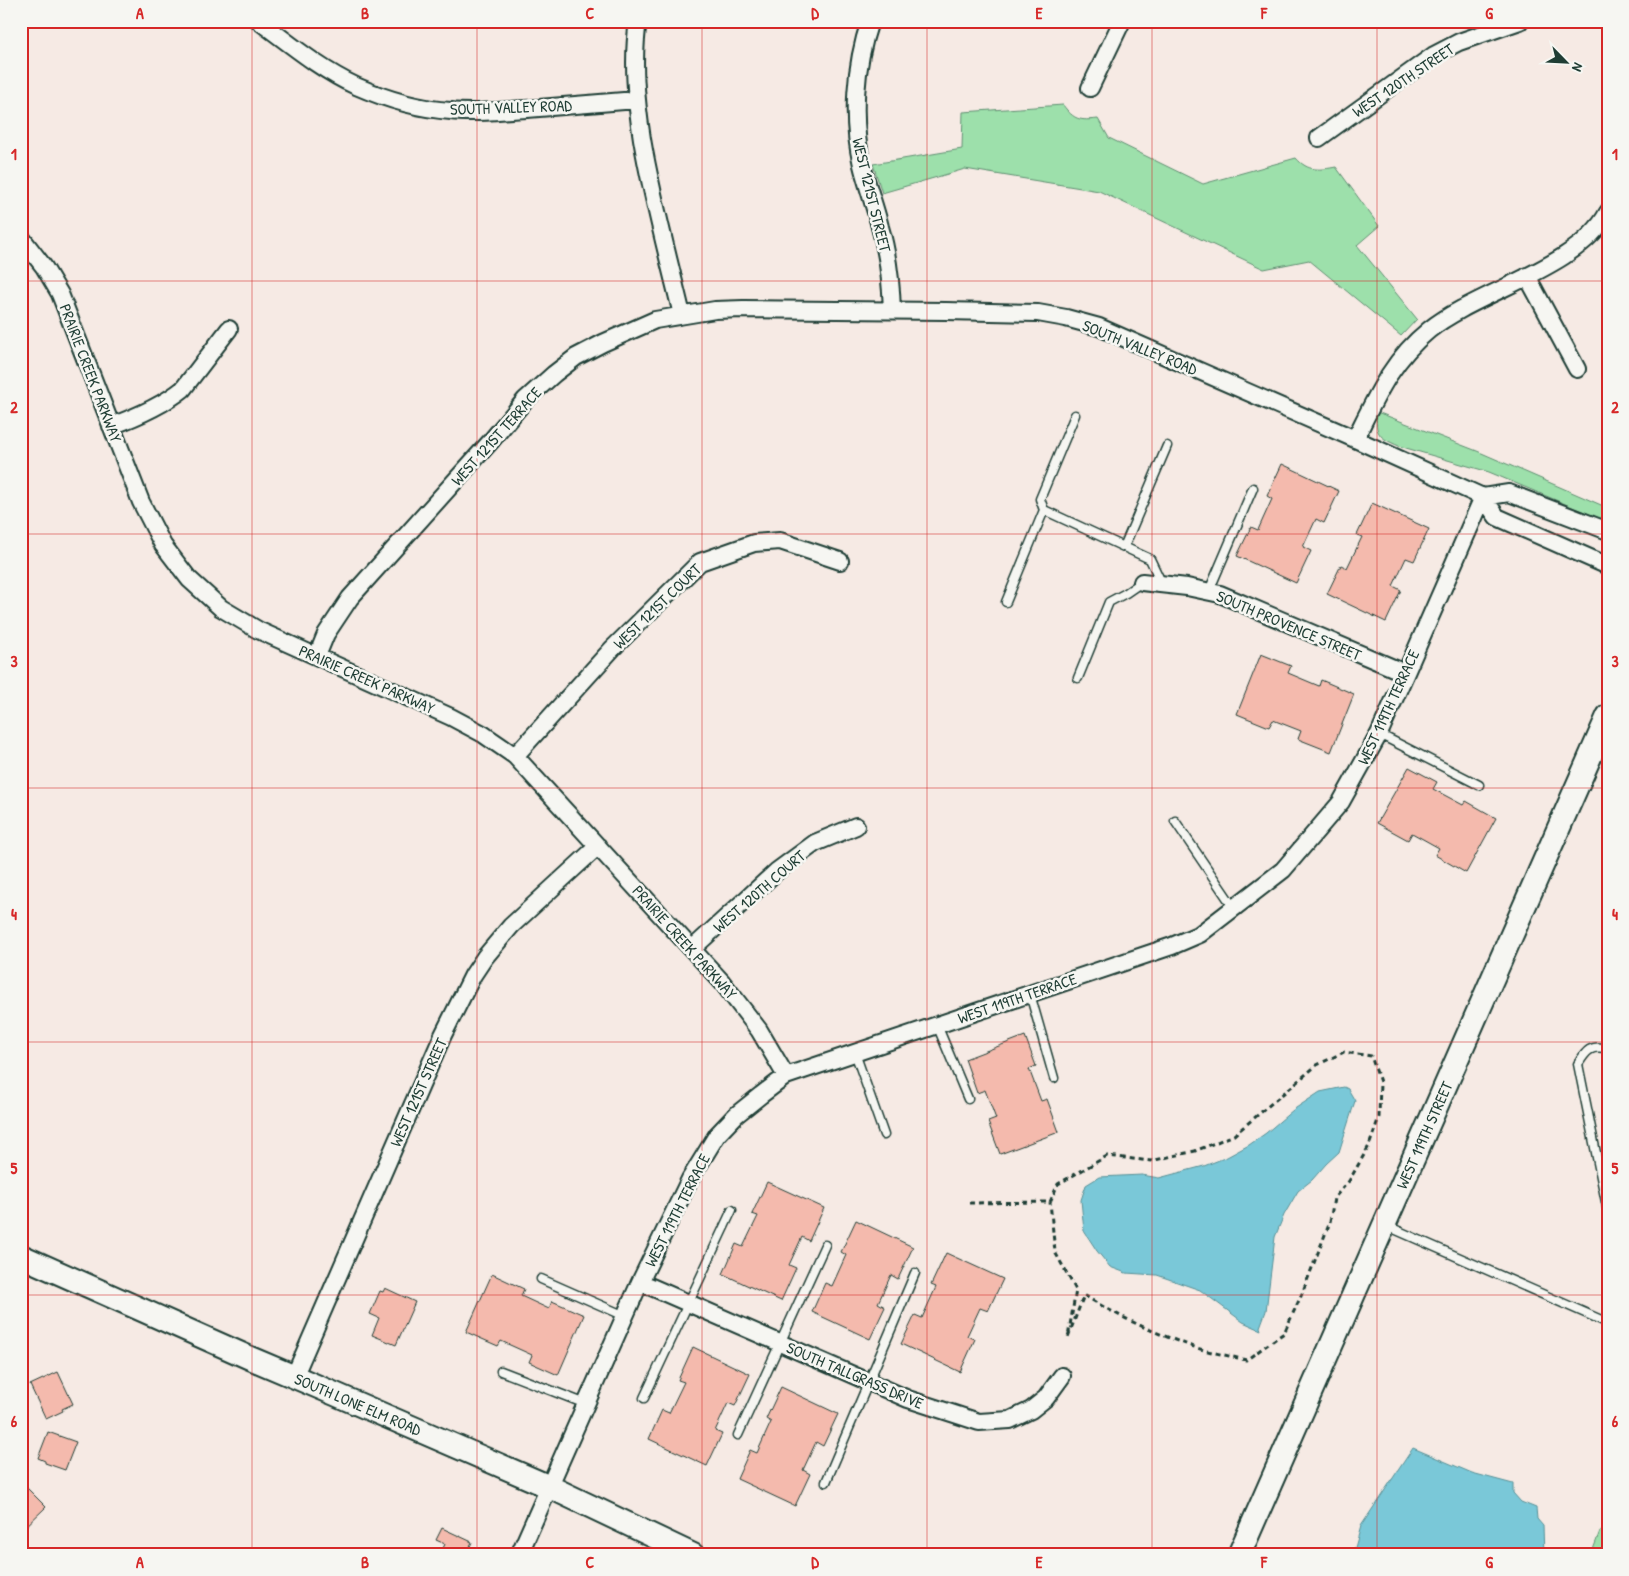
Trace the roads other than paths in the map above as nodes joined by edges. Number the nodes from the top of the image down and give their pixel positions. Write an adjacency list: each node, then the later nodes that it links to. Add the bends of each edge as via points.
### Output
1 (259, 21): 7 (street, SOUTH VALLEY ROAD, via 320,66 356,86 430,108 484,112)
2 (638, 21): 7 (street, via 635,39)
3 (870, 21): 12 (street, WEST 121ST STREET, via 861,54 857,134 861,164 886,252)
4 (1122, 21): 6 (street)
5 (1520, 21): 8 (street, WEST 120TH STREET, via 1459,42 1434,55)
6 (1090, 88)
7 (636, 100): 13 (street, via 648,172)
8 (1320, 138)
9 (1608, 212): 11 (street, via 1595,231 1581,243)
10 (21, 237): 17 (street, PRAIRIE CREEK PARKWAY, via 60,294)
11 (1527, 276): 15 (street); 18 (street, via 1447,317 1414,343 1388,374)
12 (892, 310): 13 (street, SOUTH VALLEY ROAD, via 743,309); 18 (street, SOUTH VALLEY ROAD, via 1038,314 1066,318 1108,331)
13 (682, 315): 31 (street, WEST 121ST TERRACE, via 655,320 576,357 525,400 350,598)
14 (229, 329): 17 (street, via 176,395)
15 (1577, 369)
16 (1075, 415): 22 (lane, via 1040,499)
17 (111, 426): 31 (street, PRAIRIE CREEK PARKWAY, via 153,527 189,579 221,608)
18 (1355, 439): 21 (street, SOUTH VALLEY ROAD)
19 (1167, 446): 24 (lane)
20 (1254, 488): 29 (lane)
21 (1483, 497): 23 (street, via 1509,493); 26 (street, SOUTH VALLEY ROAD, via 1497,517); 32 (street, WEST 119TH TERRACE)
22 (1044, 510): 24 (lane); 30 (lane)
23 (1608, 531)
24 (1124, 547): 28 (lane, via 1150,559)
25 (840, 561): 36 (street, WEST 121ST COURT, via 780,541 754,543 700,562 613,648)
26 (1608, 566)
27 (1142, 582): 28 (street, SOUTH PROVENCE STREET); 33 (lane, via 1109,602)
28 (1162, 584): 29 (street, SOUTH PROVENCE STREET)
29 (1209, 592): 32 (street, SOUTH PROVENCE STREET)
30 (1006, 602)
31 (316, 656): 36 (street, PRAIRIE CREEK PARKWAY, via 467,725)
32 (1405, 673): 35 (street, WEST 119TH TERRACE)
33 (1078, 678)
34 (1608, 716): 53 (main road, WEST 119TH STREET)
35 (1379, 734): 37 (lane); 41 (street, WEST 119TH TERRACE, via 1341,802 1283,870)
36 (515, 756): 40 (street, PRAIRIE CREEK PARKWAY)
37 (1479, 785)
38 (1175, 821): 41 (lane)
39 (856, 826): 42 (street, WEST 120TH COURT, via 815,843 777,871)
40 (598, 846): 42 (street, PRAIRIE CREEK PARKWAY); 65 (street, WEST 121ST STREET, via 511,926 473,975 443,1035)
41 (1234, 908): 43 (street, WEST 119TH TERRACE, via 1200,934 1172,946)
42 (692, 949): 47 (street, PRAIRIE CREEK PARKWAY, via 759,1030)
43 (1030, 994): 44 (street, WEST 119TH TERRACE); 48 (lane)
44 (937, 1025): 46 (street, WEST 119TH TERRACE); 49 (lane)
45 (1608, 1049): 52 (lane, via 1595,1047 1585,1052 1578,1064)
46 (855, 1053): 47 (street, WEST 119TH TERRACE); 50 (lane)
47 (786, 1076): 58 (street, WEST 119TH TERRACE, via 717,1135 690,1179)
48 (1054, 1078)
49 (968, 1099)
50 (884, 1135)
51 (732, 1210): 59 (lane)
52 (1608, 1212)
53 (1384, 1224): 61 (lane); 74 (main road, WEST 119TH STREET)
54 (825, 1245): 62 (lane)
55 (21, 1256): 65 (main road, SOUTH LONE ELM ROAD)
56 (915, 1273): 66 (lane)
57 (541, 1279): 60 (lane)
58 (640, 1282): 59 (street, SOUTH TALLGRASS DRIVE); 60 (street, WEST 119TH TERRACE)
59 (688, 1303): 62 (street, SOUTH TALLGRASS DRIVE); 67 (lane)
60 (625, 1316): 68 (street, WEST 119TH TERRACE)
61 (1608, 1323)
62 (780, 1343): 66 (street, SOUTH TALLGRASS DRIVE); 69 (lane)
63 (501, 1371): 68 (lane)
64 (1062, 1376): 66 (street, SOUTH TALLGRASS DRIVE, via 1046,1398 1031,1410 1010,1420 979,1422 908,1399)
65 (294, 1377): 71 (main road, SOUTH LONE ELM ROAD)
66 (869, 1382): 70 (lane)
67 (644, 1398)
68 (586, 1404): 71 (street, WEST 119TH TERRACE)
69 (738, 1435)
70 (826, 1482)
71 (550, 1487): 72 (street); 73 (main road, SOUTH LONE ELM ROAD)
72 (519, 1555)
73 (693, 1555)
74 (1239, 1555)

